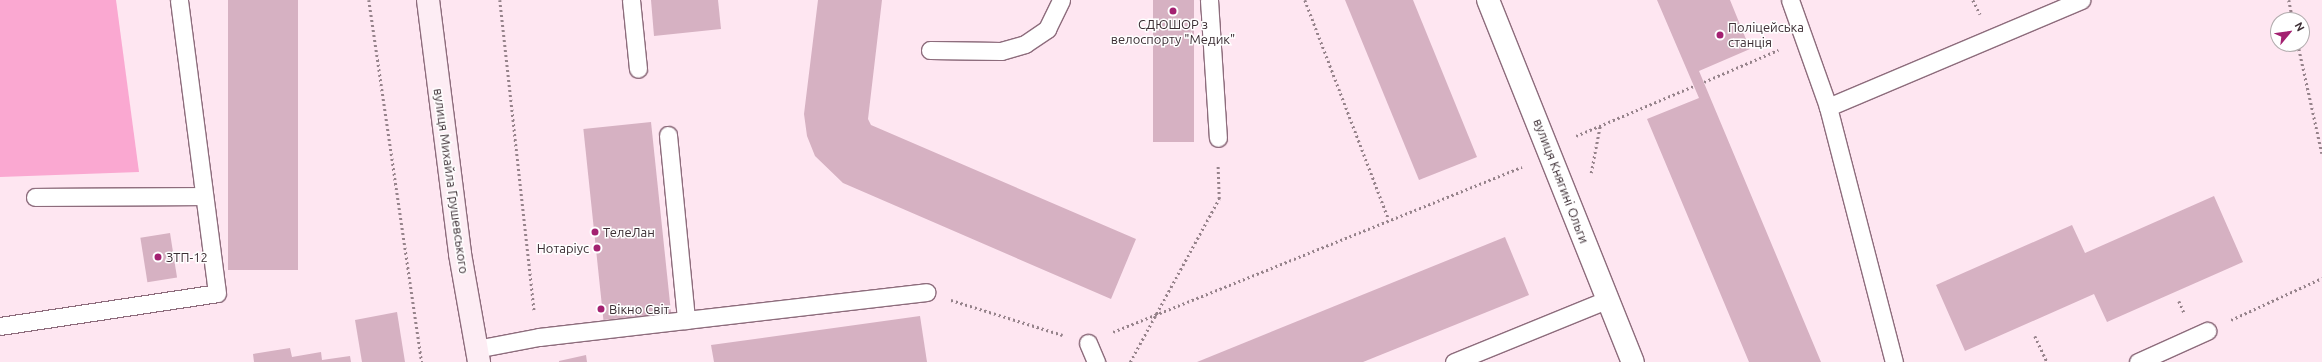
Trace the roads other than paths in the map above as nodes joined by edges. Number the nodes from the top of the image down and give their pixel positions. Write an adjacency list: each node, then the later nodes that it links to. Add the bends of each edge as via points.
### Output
1 (179, 0): 14 (lane)
2 (428, 0): 22 (street, вулиця Михайла Грушевського, via 460,254)
3 (631, 0): 10 (lane)
4 (1062, 0): 9 (lane, via 1046,29 1025,44 1001,51)
5 (1208, 0): 13 (lane)
6 (1488, 0): 17 (street, вулиця Княгині Ольги, via 1551,151)
7 (1790, 0): 11 (lane, via 1806,38)
8 (2081, 0): 11 (lane)
9 (930, 50)
10 (638, 69)
11 (1828, 107): 26 (lane)
12 (668, 136): 18 (lane)
13 (1218, 138)
14 (204, 196): 15 (lane); 19 (lane, via 217,293)
15 (35, 197)
16 (926, 292): 18 (lane)
17 (1608, 299): 24 (lane); 25 (street, вулиця Княгині Ольги)
18 (686, 320): 22 (lane, via 539,337)
19 (0, 326)
20 (2207, 331): 27 (lane)
21 (1088, 343): 23 (lane)
22 (478, 355)
23 (1096, 362)
24 (1454, 362)
25 (1633, 362)
26 (1894, 362)
27 (2138, 362)

